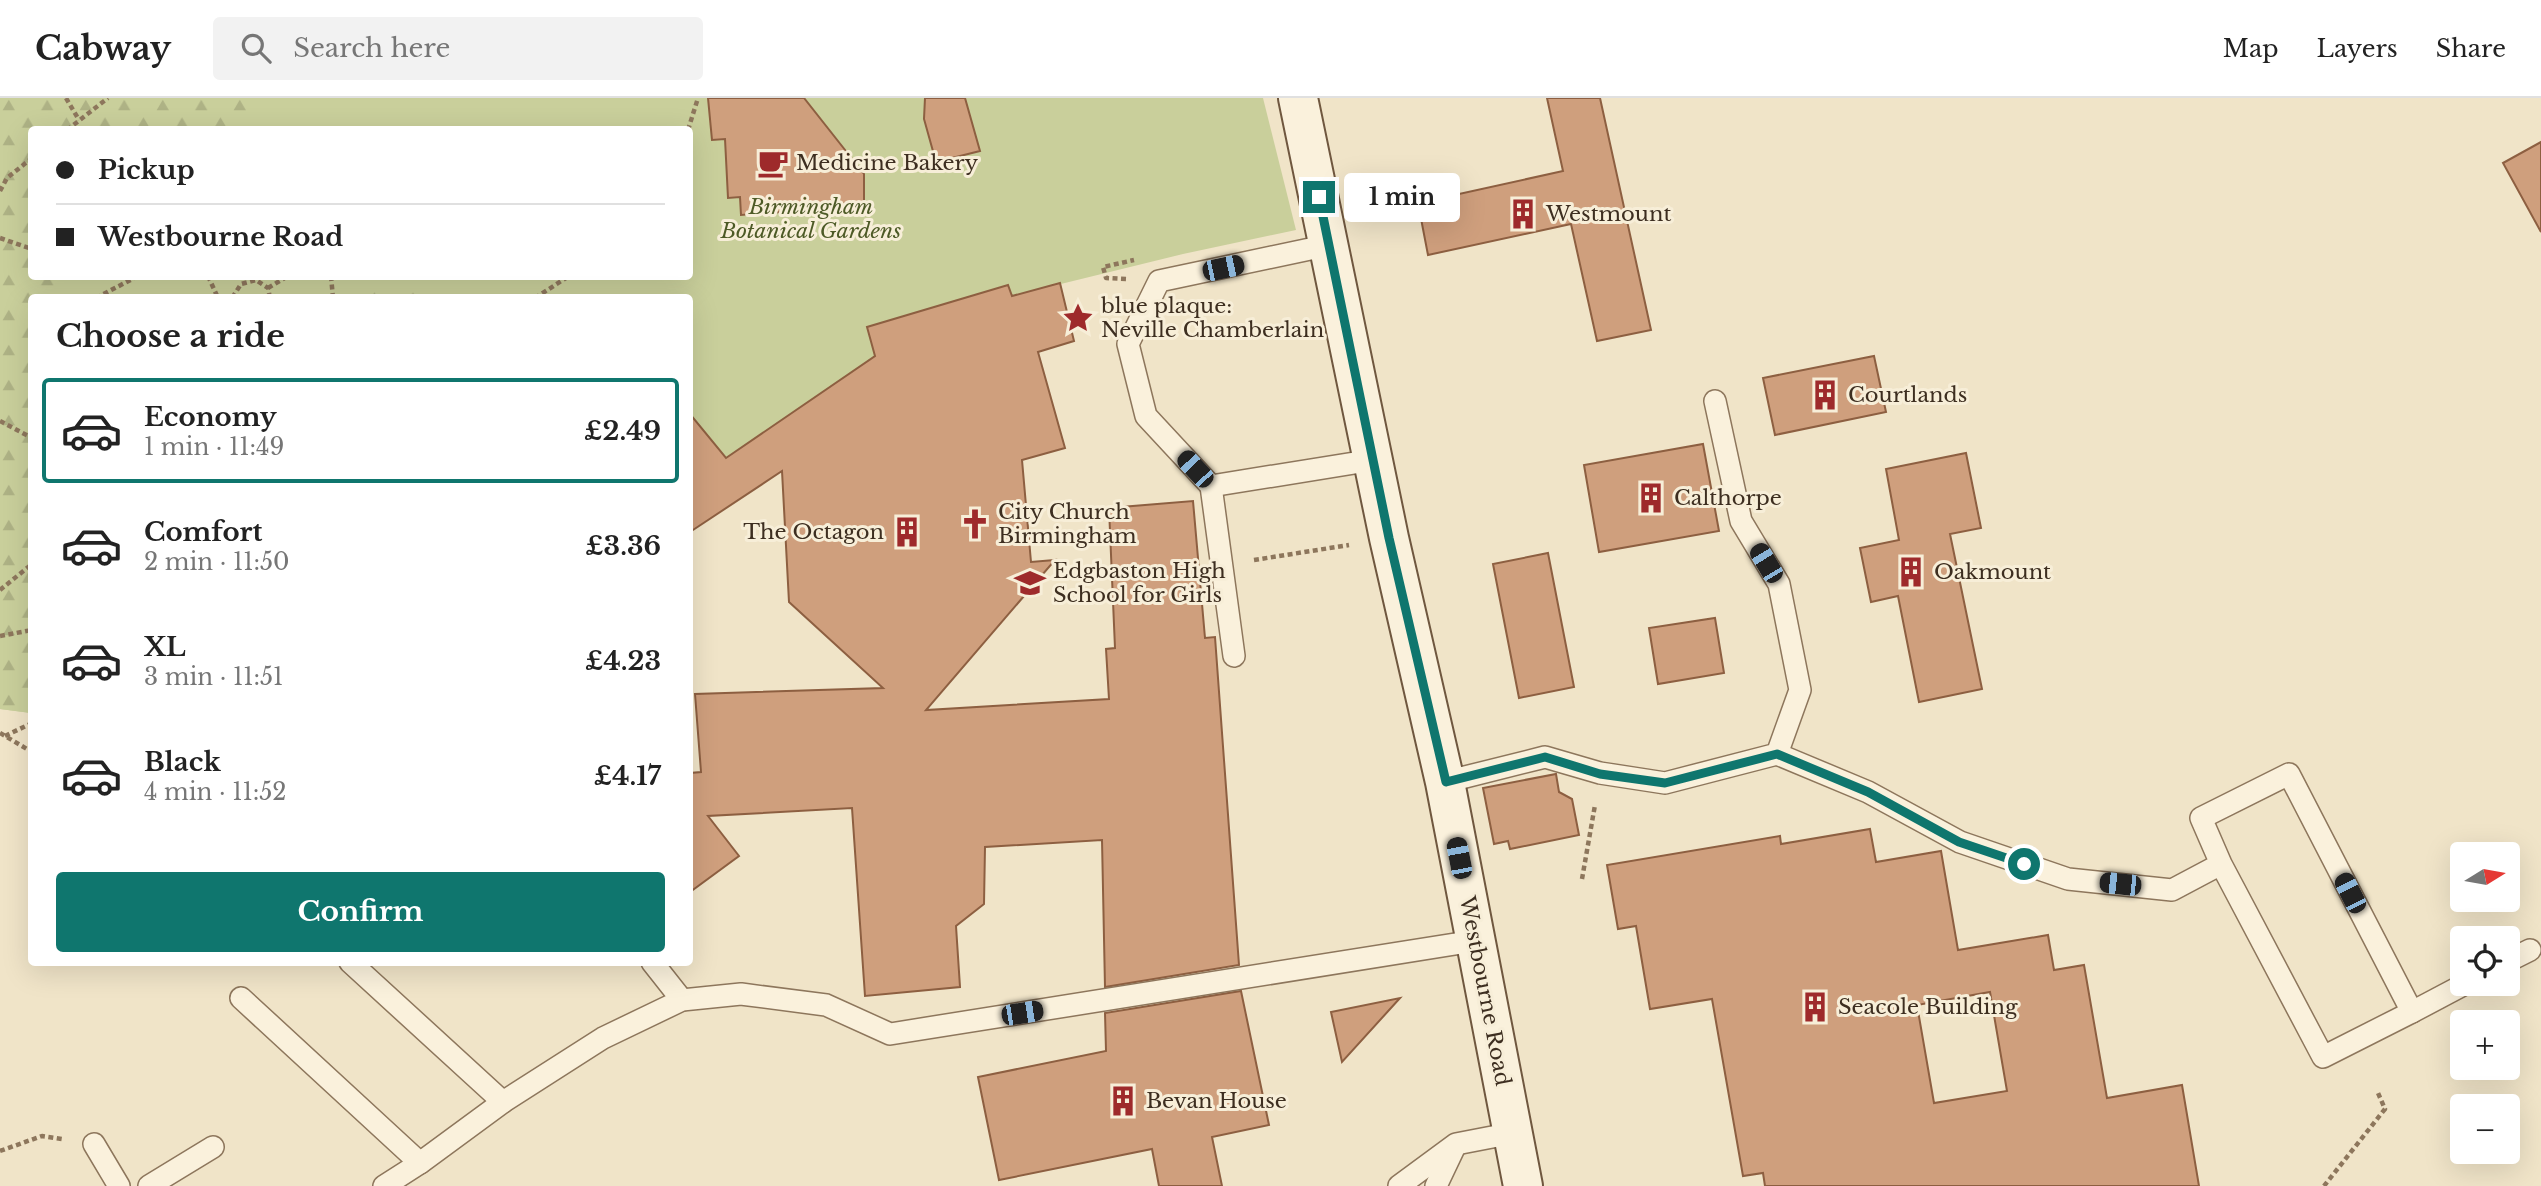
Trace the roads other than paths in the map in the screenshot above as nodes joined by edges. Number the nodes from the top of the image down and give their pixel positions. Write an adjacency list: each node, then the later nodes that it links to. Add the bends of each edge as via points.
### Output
1 (1298, 98): 2 (main road, Westbourne Road)
2 (1329, 245): 4 (main road, Westbourne Road); 5 (lane, via 1159,281 1128,344 1146,415)
3 (1715, 401): 7 (lane, via 1741,521 1779,584 1800,690)
4 (1373, 460): 5 (lane); 8 (main road, Westbourne Road)
5 (1211, 486): 6 (lane)
6 (1234, 656)
7 (1777, 754): 8 (lane, via 1665,783 1600,774 1545,757); 9 (lane, via 1868,792 1959,842 2068,879 2172,890)
8 (1446, 782): 10 (main road, Westbourne Road)
9 (2221, 864): 18 (lane, via 2323,1057); 18 (lane, via 2201,818 2289,774)
10 (1474, 941): 17 (lane, via 890,1034 825,1005 741,994); 20 (main road, Westbourne Road)
11 (2530, 950): 12 (lane)
12 (2520, 955)
13 (354, 966): 19 (lane)
14 (655, 966): 17 (lane)
15 (2450, 992): 18 (lane)
16 (241, 998): 24 (lane)
17 (682, 1000): 19 (lane, via 603,1038)
18 (2412, 1012)
19 (503, 1102): 24 (lane)
20 (1513, 1133): 22 (lane); 30 (main road, Westbourne Road)
21 (94, 1144): 25 (lane)
22 (1456, 1144): 28 (lane); 29 (lane)
23 (214, 1147): 26 (lane)
24 (420, 1163): 27 (lane)
25 (119, 1186)
26 (149, 1186)
27 (384, 1186)
28 (1399, 1186)
29 (1436, 1186)
30 (1522, 1186)

